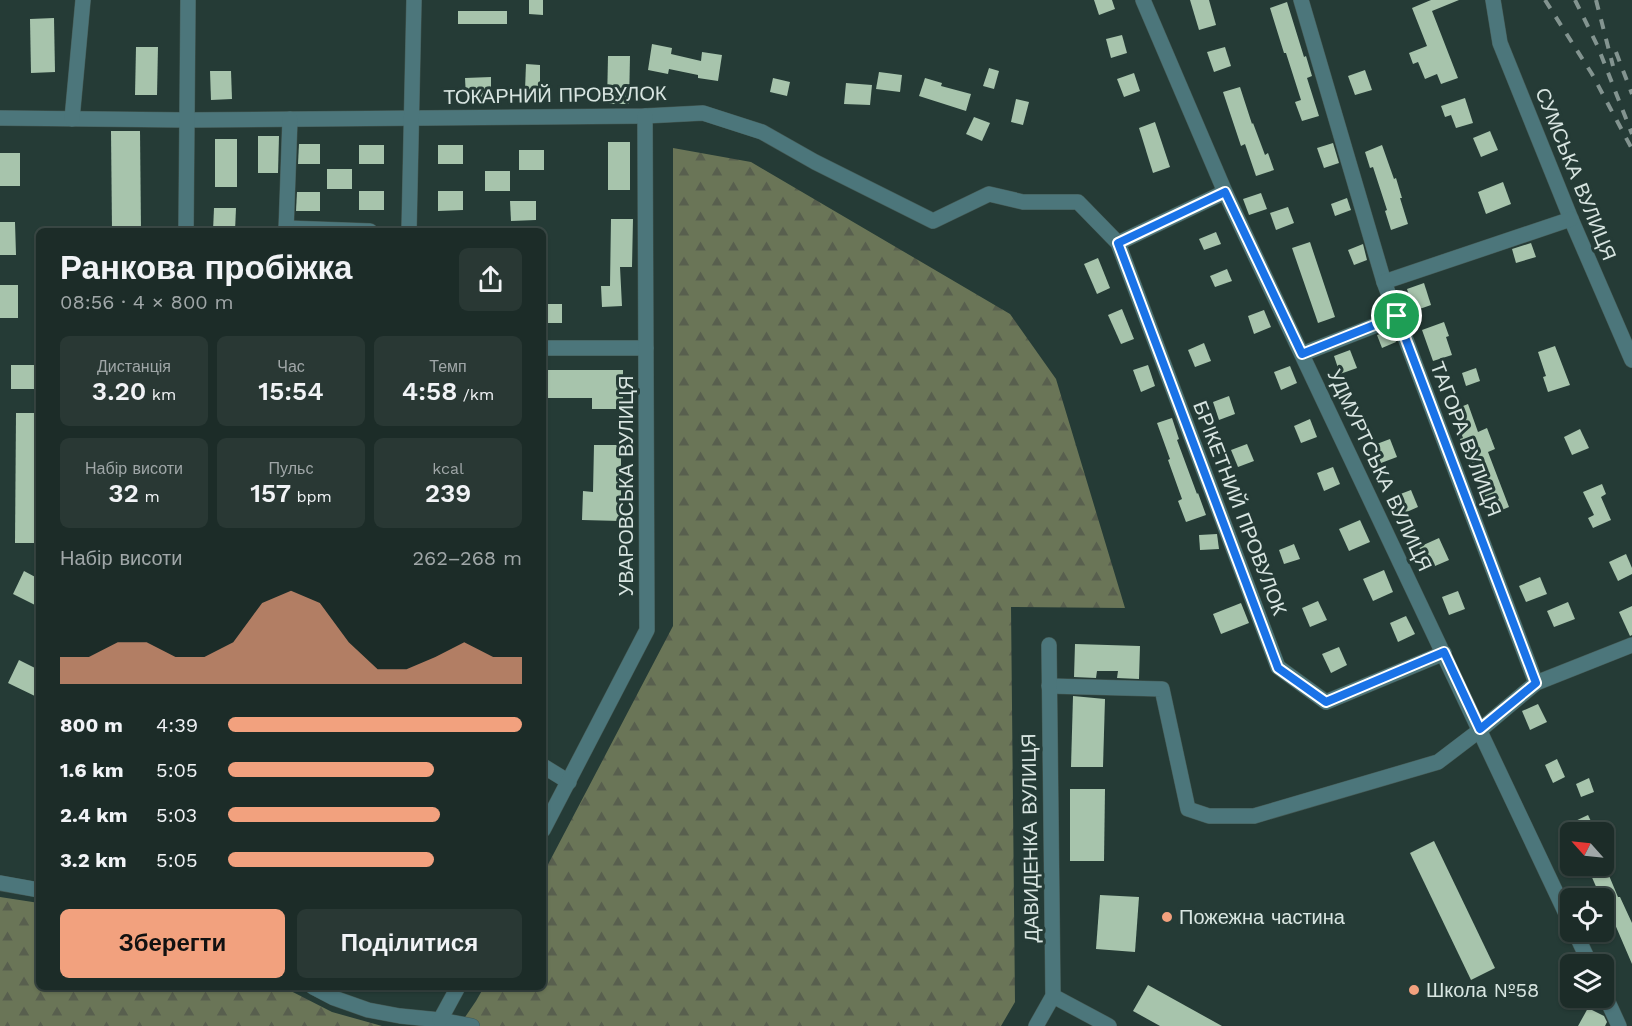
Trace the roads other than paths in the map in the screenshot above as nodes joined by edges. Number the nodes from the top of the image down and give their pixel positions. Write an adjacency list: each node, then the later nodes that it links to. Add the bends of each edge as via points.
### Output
1 (83, 0): 10 (street)
2 (188, 0): 12 (street)
3 (414, 0): 9 (street)
4 (1143, 0): 13 (street, УДМУРТСЬКА ВУЛИЦЯ)
5 (1301, 0): 20 (street, ТАГОРА ВУЛИЦЯ)
6 (1493, 0): 15 (street, СУМСЬКА ВУЛИЦЯ, via 1500,43)
7 (645, 116): 9 (street, ТОКАРНИЙ ПРОВУЛОК); 14 (street, ТОКАРНИЙ ПРОВУЛОК, via 703,113 762,132 933,221 988,194 1023,202); 23 (street, УВАРОВСЬКА ВУЛИЦЯ)
8 (0, 118): 10 (street, ТОКАРНИЙ ПРОВУЛОК)
9 (412, 118): 11 (street, ТОКАРНИЙ ПРОВУЛОК); 18 (street)
10 (72, 119): 12 (street, ТОКАРНИЙ ПРОВУЛОК)
11 (290, 119): 12 (street, ТОКАРНИЙ ПРОВУЛОК); 17 (street)
12 (187, 120): 16 (street)
13 (1225, 192): 19 (street); 24 (street, УДМУРТСЬКА ВУЛИЦЯ)
14 (1078, 202): 19 (street, БРIКЕТНИЙ ПРОВУЛОК)
15 (1571, 219): 20 (street); 25 (street, СУМСЬКА ВУЛИЦЯ)
16 (186, 228)
17 (286, 228)
18 (409, 228)
19 (1118, 243): 28 (street, БРIКЕТНИЙ ПРОВУЛОК, via 1278,668 1326,702)
20 (1384, 282): 21 (street, ТАГОРА ВУЛИЦЯ)
21 (1397, 316): 24 (street); 29 (street, ТАГОРА ВУЛИЦЯ)
22 (546, 348): 23 (street)
23 (646, 348): 33 (street, УВАРОВСЬКА ВУЛИЦЯ, via 648,630)
24 (1302, 354): 28 (street, УДМУРТСЬКА ВУЛИЦЯ)
25 (1632, 360)
26 (1049, 645): 30 (street, ДАВИДЕНКА ВУЛИЦЯ)
27 (1632, 645): 29 (street)
28 (1444, 652): 31 (street, УДМУРТСЬКА ВУЛИЦЯ)
29 (1536, 683): 31 (street)
30 (1049, 686): 31 (street, via 1162,689 1188,809 1209,816 1254,816 1438,762); 40 (street, ДАВИДЕНКА ВУЛИЦЯ)
31 (1480, 729): 37 (street, УДМУРТСЬКА ВУЛИЦЯ)
32 (546, 768): 33 (street)
33 (569, 782): 34 (street, УВАРОВСЬКА ВУЛИЦЯ)
34 (546, 824)
35 (0, 883): 36 (street)
36 (36, 889)
37 (1560, 901)
38 (319, 990): 42 (street, via 368,1010)
39 (456, 990): 42 (street)
40 (1053, 996): 44 (street); 45 (street)
41 (1611, 1008): 46 (street)
42 (440, 1020): 43 (street)
43 (472, 1026)
44 (1036, 1026)
45 (1109, 1026)
46 (1619, 1026)

